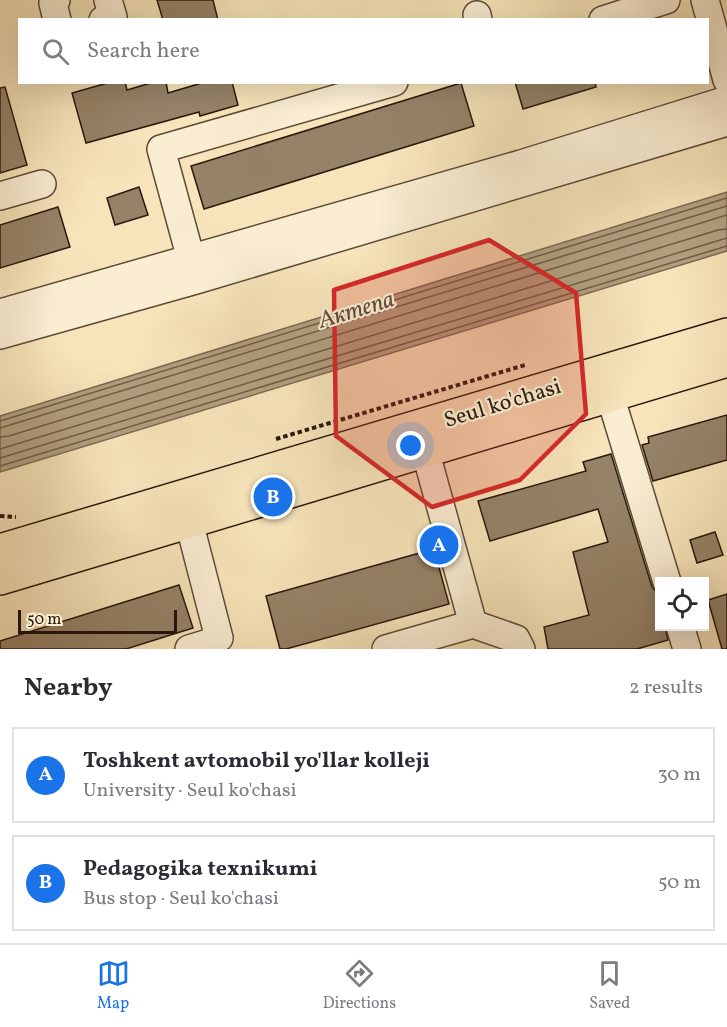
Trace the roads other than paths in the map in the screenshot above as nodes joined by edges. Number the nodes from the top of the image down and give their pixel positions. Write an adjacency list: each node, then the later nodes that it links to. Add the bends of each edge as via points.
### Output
1 (56, 0): 5 (street, via 53,3)
2 (108, 0): 6 (street, via 113,17)
3 (666, 0): 7 (street)
4 (705, 0): 8 (street)
5 (57, 18)
6 (110, 18)
7 (609, 18)
8 (727, 80)
9 (387, 84): 14 (street, via 162,149)
10 (727, 100): 14 (street, via 521,164)
11 (727, 122): 16 (street, via 196,280)
12 (42, 184): 13 (street)
13 (0, 196)
14 (191, 258): 15 (street)
15 (0, 313)
16 (0, 334)
17 (727, 335): 19 (main road, Seul ko'chasi)
18 (727, 360): 19 (main road, Seul ko'chasi)
19 (606, 383): 20 (main road); 22 (main road, Seul ko'chasi); 23 (street)
20 (425, 450): 21 (main road); 25 (street)
21 (189, 522): 24 (main road); 27 (street, via 219,638)
22 (0, 551)
23 (665, 577)
24 (0, 578)
25 (473, 624): 28 (street); 29 (street, via 516,639)
26 (681, 631): 30 (street)
27 (189, 649)
28 (386, 649)
29 (521, 649)
30 (687, 649)

